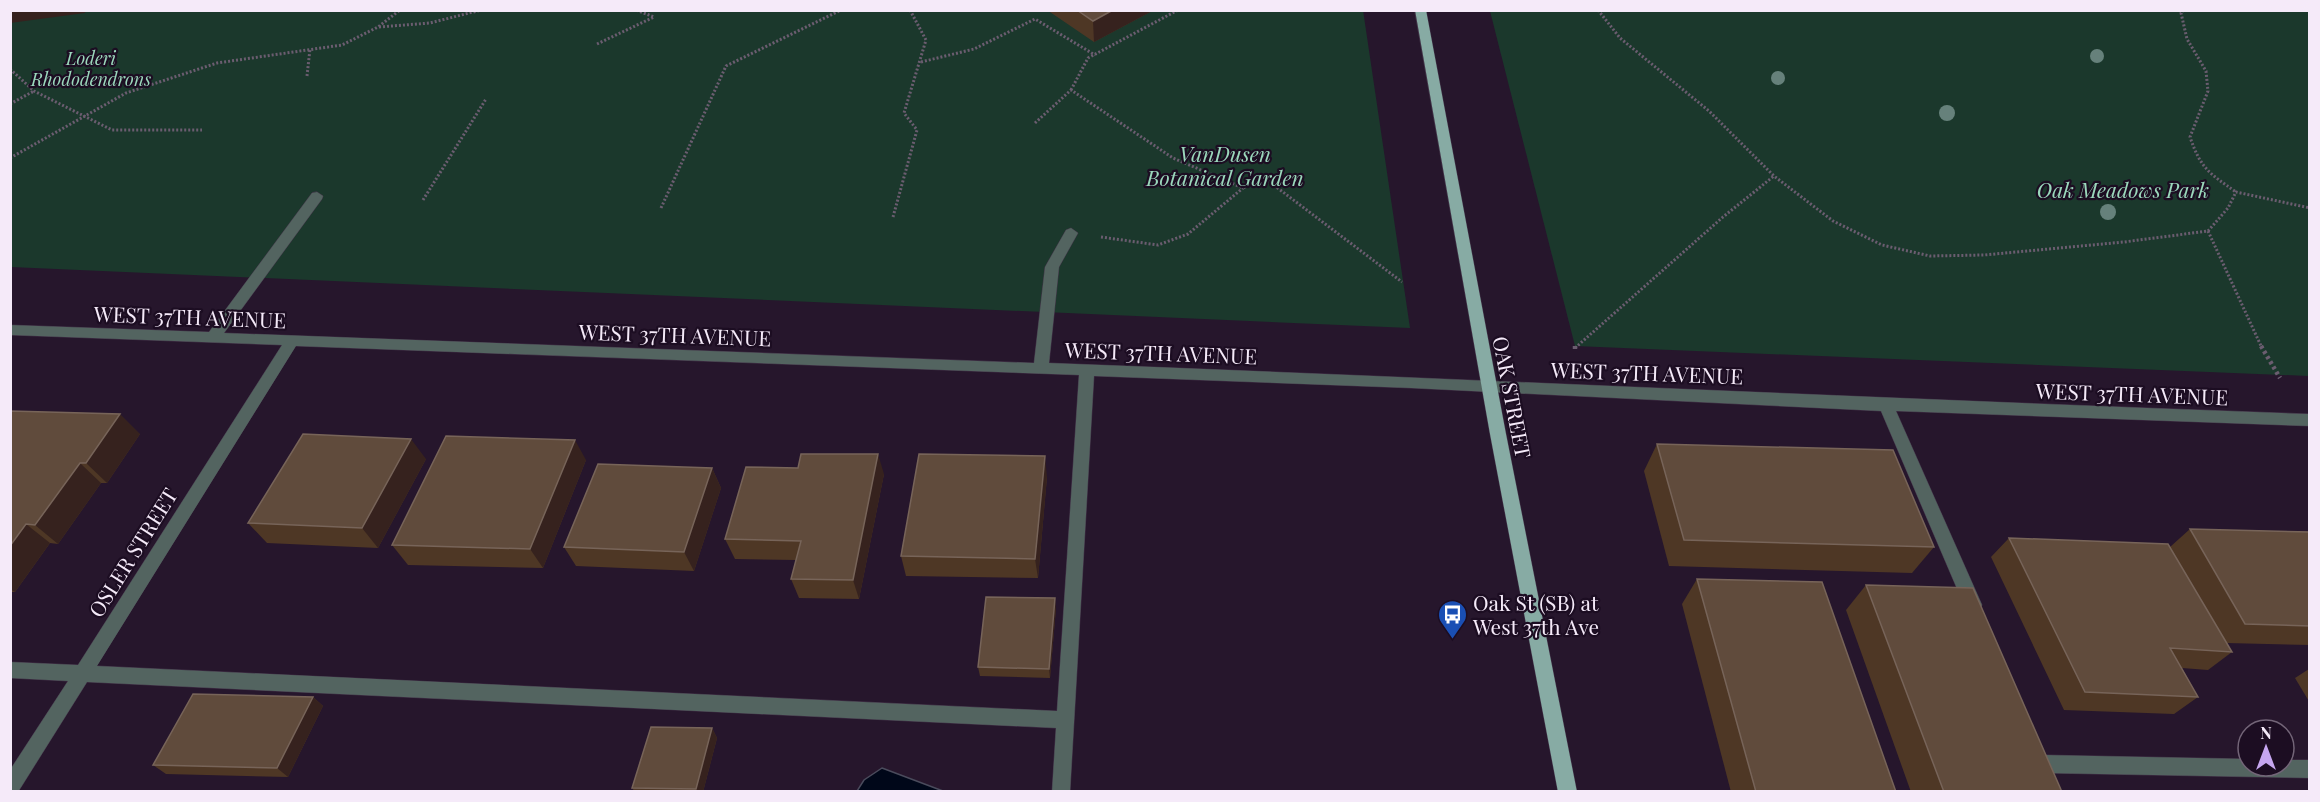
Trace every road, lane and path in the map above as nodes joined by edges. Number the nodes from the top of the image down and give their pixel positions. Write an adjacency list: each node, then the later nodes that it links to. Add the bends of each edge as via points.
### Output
1 (400, 10): 10 (path)
2 (481, 10): 10 (path, via 430,23)
3 (636, 10): 11 (path, via 654,17)
4 (841, 10): 30 (path, via 726,66)
5 (909, 10): 14 (path, via 926,40)
6 (1179, 10): 13 (path)
7 (1420, 10): 43 (main road, OAK STREET)
8 (1598, 10): 25 (path, via 1620,38 1709,111)
9 (2184, 10): 27 (path, via 2181,13 2187,39 2206,71 2208,91 2190,137 2198,160 2212,176)
10 (378, 27): 12 (path, via 342,45)
11 (597, 44)
12 (310, 50): 16 (path); 21 (path, via 217,63 126,93)
13 (1095, 55): 14 (path, via 1035,19 974,50); 17 (path, via 1088,58)
14 (921, 62): 32 (path, via 904,113 917,130)
15 (10, 69): 18 (path)
16 (307, 76)
17 (1071, 90): 22 (path); 26 (path, via 1173,158)
18 (34, 91): 20 (path); 21 (path)
19 (486, 99): 29 (path)
20 (10, 104)
21 (85, 117): 23 (path, via 112,130); 24 (path)
22 (1035, 123)
23 (202, 130)
24 (10, 158)
25 (1774, 176): 33 (path, via 1833,221 1882,245 1930,256 2078,247); 39 (path, via 1730,208 1575,346)
26 (1243, 188): 34 (path, via 1188,234 1158,245); 35 (path, via 1263,177)
27 (2236, 192): 31 (path); 33 (path)
28 (317, 196): 37 (street)
29 (423, 200)
30 (661, 208)
31 (2310, 208)
32 (893, 217)
33 (2208, 231): 42 (path, via 2266,357)
34 (1071, 233): 40 (street, via 1052,267)
35 (1402, 282)
36 (10, 330): 37 (street, WEST 37TH AVENUE)
37 (213, 337): 38 (street, WEST 37TH AVENUE)
38 (292, 341): 40 (street, WEST 37TH AVENUE); 48 (street, OSLER STREET)
39 (1575, 351)
40 (1041, 369): 41 (street, WEST 37TH AVENUE)
41 (1087, 370): 43 (street, WEST 37TH AVENUE); 49 (street)
42 (2280, 378)
43 (1490, 387): 44 (street, WEST 37TH AVENUE); 54 (main road, OAK STREET)
44 (1886, 405): 45 (street, WEST 37TH AVENUE); 46 (street)
45 (2310, 420)
46 (1981, 622)
47 (10, 670): 48 (street)
48 (83, 673): 49 (street); 52 (street, OSLER STREET)
49 (1067, 720): 53 (street)
50 (2310, 769): 51 (street, via 2042,759)
51 (2052, 783)
52 (10, 788)
53 (1061, 792)
54 (1568, 792)

